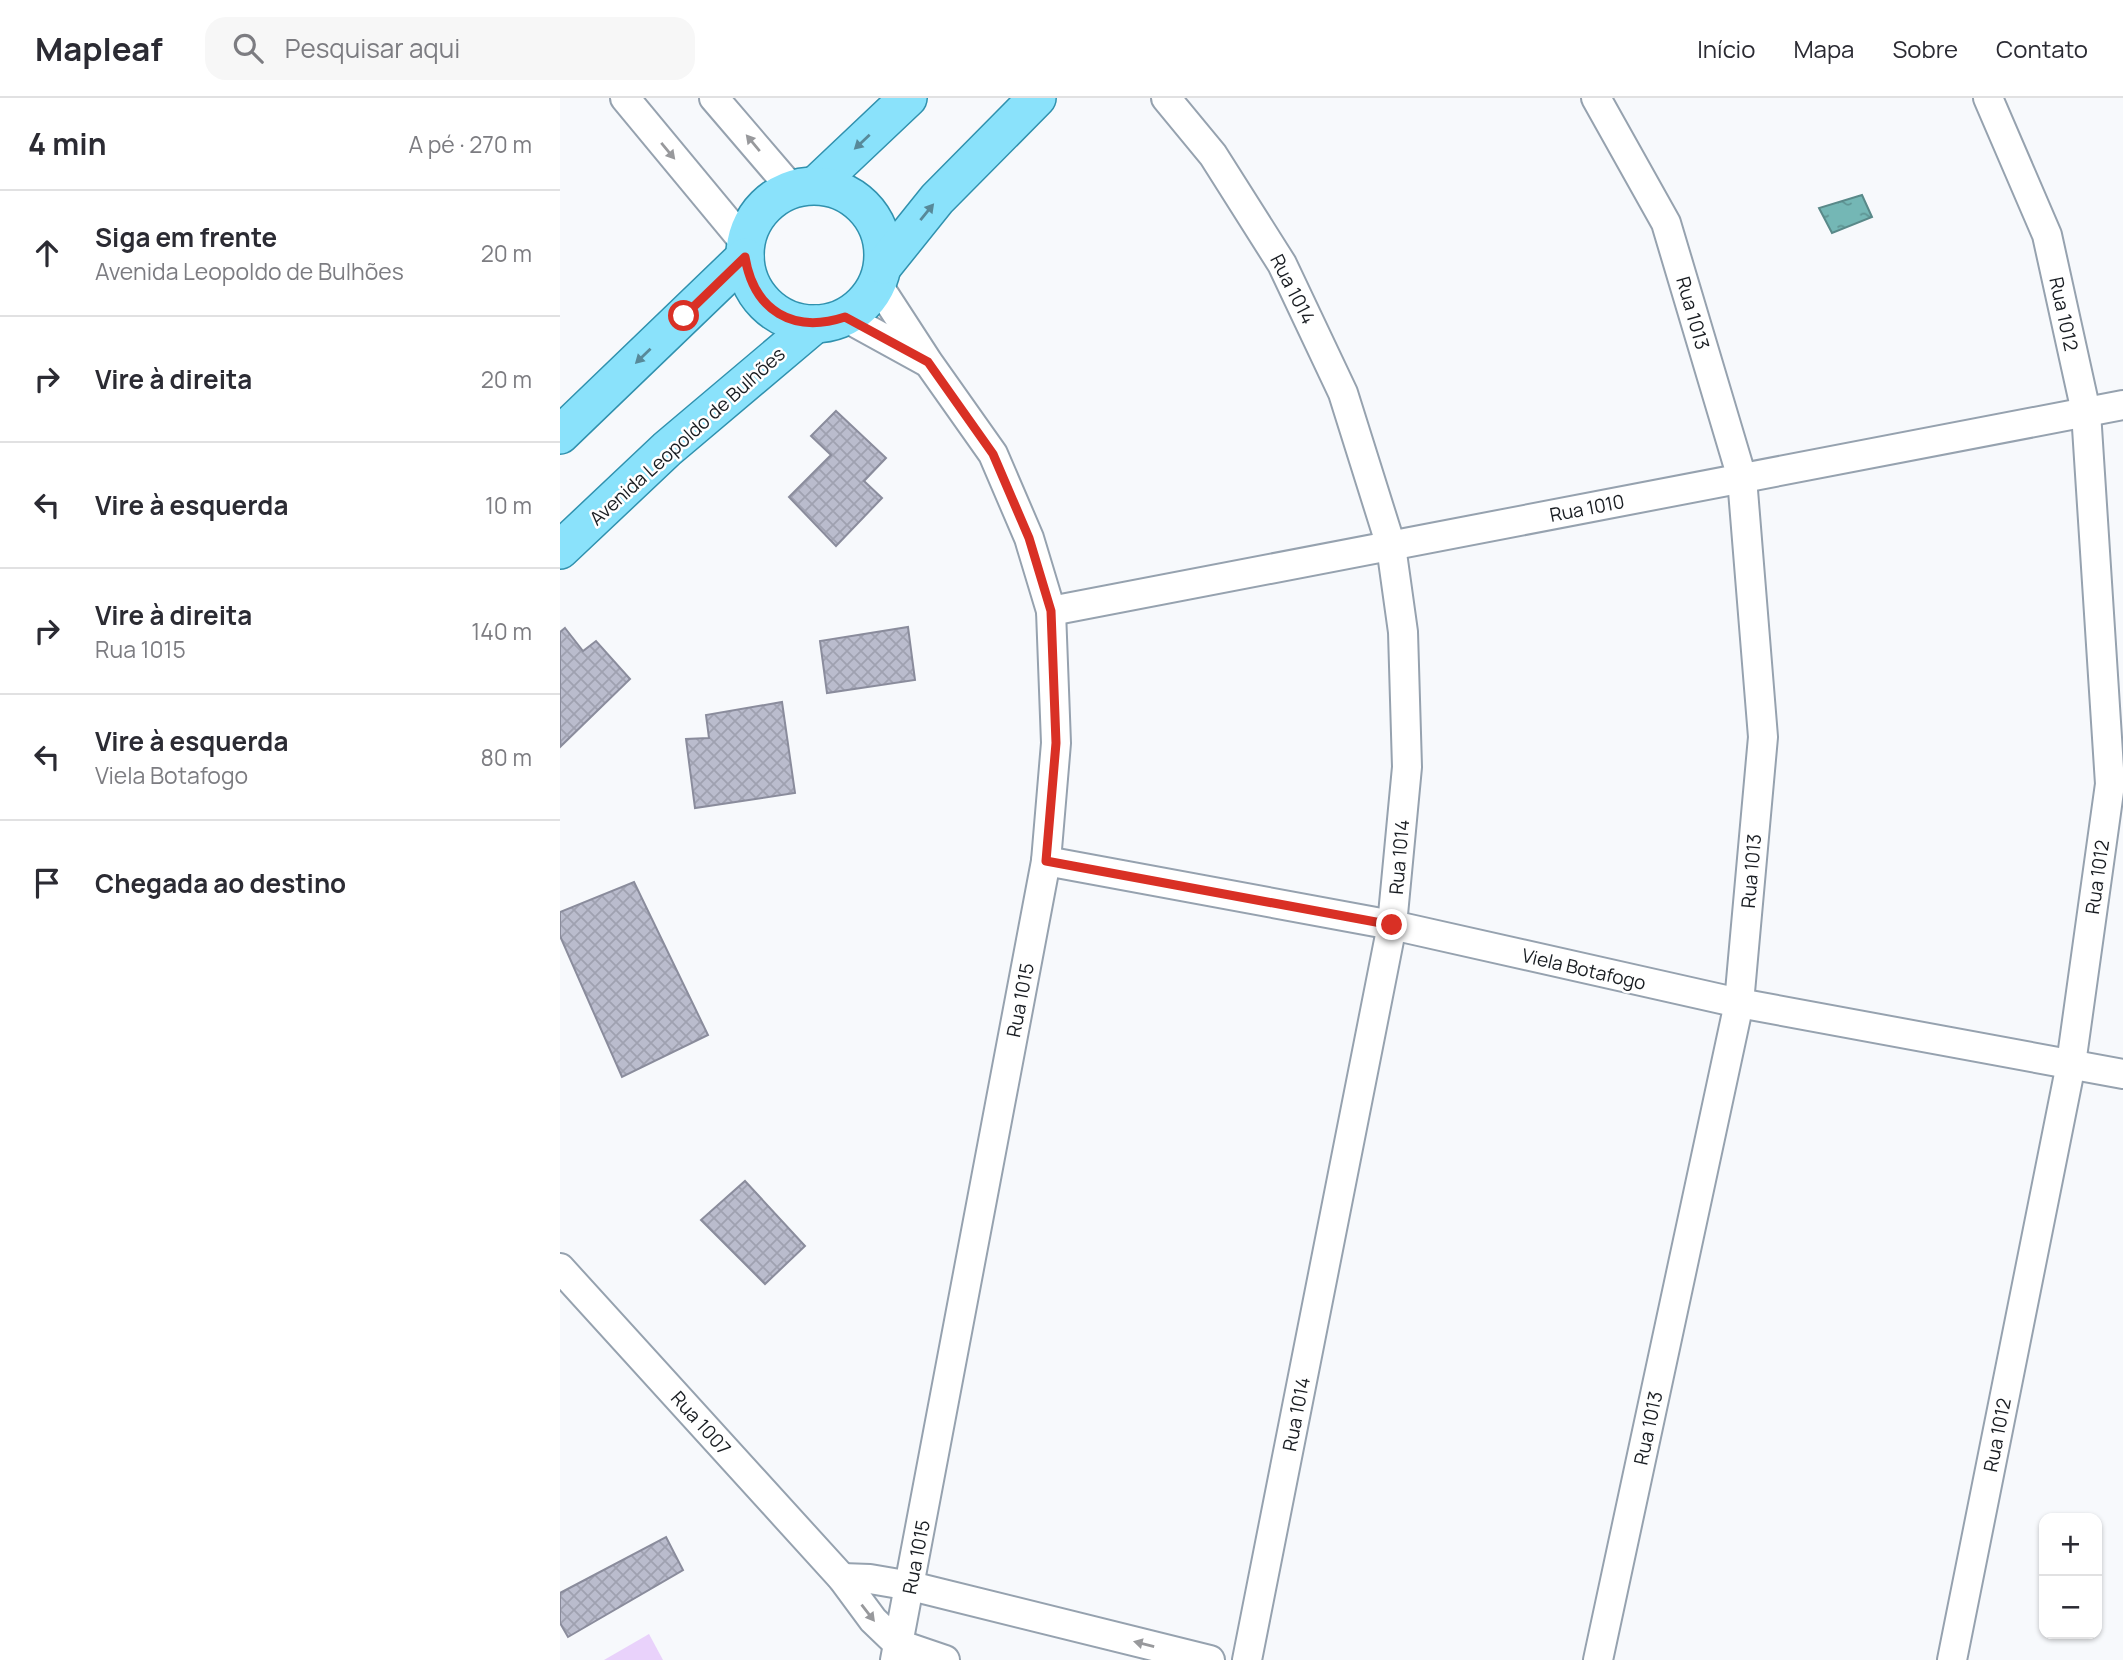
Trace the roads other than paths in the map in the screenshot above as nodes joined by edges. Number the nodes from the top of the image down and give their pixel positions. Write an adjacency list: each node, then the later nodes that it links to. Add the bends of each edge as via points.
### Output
1 (625, 98): 9 (street, one-way to 9)
2 (714, 98): 8 (street, one-way to 2)
3 (908, 98): 8 (main road, one-way to 8)
4 (1037, 98): 10 (main road, one-way to 4, via 937,199)
5 (1166, 98): 17 (street, Rua 1014, via 1213,155 1282,264 1343,393)
6 (1596, 98): 16 (street, Rua 1013, via 1666,223)
7 (1988, 98): 14 (street, Rua 1012, via 2047,235)
8 (804, 187): 9 (main road, via 775,197 761,210); 10 (main road, via 839,189 860,201 875,219 883,242)
9 (745, 250): 11 (main road, via 748,275 766,304 797,322); 15 (main road, one-way to 15)
10 (881, 275): 11 (main road, via 864,304); 12 (street, Rua 1015)
11 (830, 321): 12 (street, Rua 1015); 18 (main road, Avenida Leopoldo de Bulhões, via 667,449)
12 (928, 362): 19 (street, Rua 1015, via 993,454 1029,538)
13 (2123, 405): 14 (street, Rua 1010)
14 (2085, 412): 16 (street, Rua 1010); 23 (street, Rua 1012, via 2110,784)
15 (560, 435)
16 (1742, 478): 17 (street, Rua 1010); 22 (street, Rua 1013, via 1763,737)
17 (1391, 546): 19 (street, Rua 1010); 21 (street, Rua 1014, via 1403,632 1407,767)
18 (560, 550)
19 (1051, 611): 20 (street, Rua 1015, via 1056,743)
20 (1046, 861): 21 (street, Viela Botafogo); 27 (street, Rua 1015)
21 (1392, 925): 22 (street, Viela Botafogo); 31 (street, Rua 1014)
22 (1739, 1003): 23 (street, Viela Botafogo); 32 (street, Rua 1013)
23 (2071, 1064): 24 (street, Viela Botafogo); 33 (street, Rua 1012)
24 (2123, 1074)
25 (560, 1268): 26 (street, Rua 1007)
26 (842, 1578): 27 (street); 28 (street, Rua 1007, one-way to 28)
27 (911, 1586): 28 (street, Rua 1015); 30 (street, one-way to 27)
28 (896, 1652): 29 (street)
29 (945, 1660)
30 (1210, 1660)
31 (1247, 1660)
32 (1598, 1660)
33 (1952, 1660)

